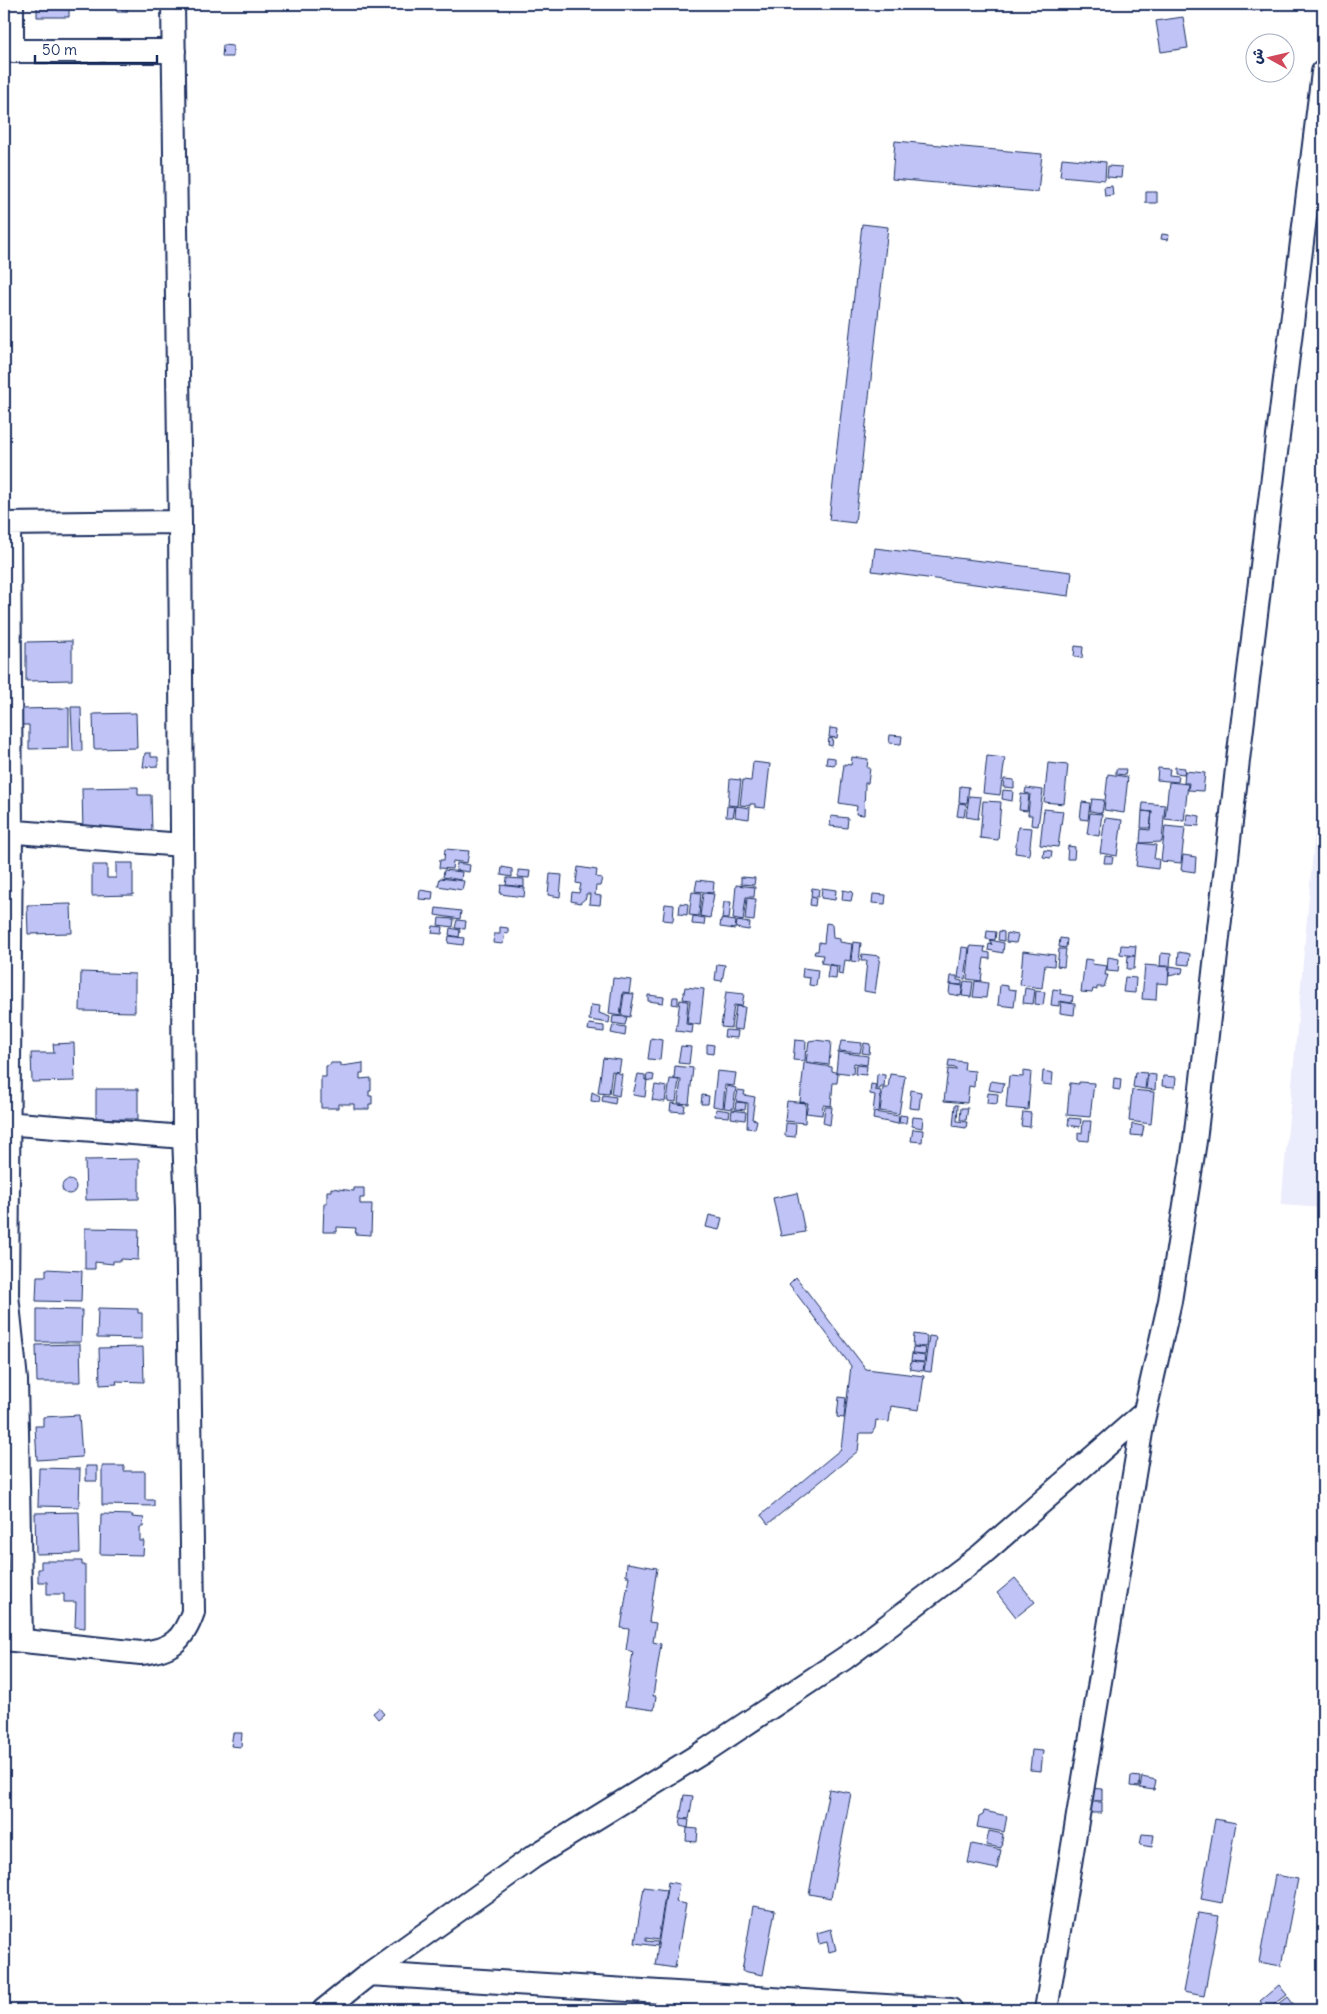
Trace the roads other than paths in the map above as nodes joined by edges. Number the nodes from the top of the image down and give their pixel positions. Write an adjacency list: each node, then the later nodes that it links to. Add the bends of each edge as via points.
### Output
1 (12, 4): 3 (street)
2 (173, 4): 4 (street)
3 (8, 50): 4 (street)
4 (174, 51): 6 (street)
5 (1323, 72): 14 (street, via 1238,760 1195,1141 1170,1301)
6 (180, 522): 7 (street); 10 (street)
7 (7, 524): 8 (street)
8 (7, 722): 9 (street)
9 (7, 831): 10 (street); 11 (street)
10 (182, 845): 12 (street)
11 (7, 1123): 12 (street); 13 (street)
12 (184, 1136): 16 (street, via 188,1208 193,1612 187,1629 175,1643 159,1651 141,1653)
13 (5, 1295): 15 (street, via 16,1380)
14 (1145, 1412): 17 (street, via 981,1556 845,1658 705,1751 533,1857); 21 (street)
15 (10, 1464): 16 (street)
16 (12, 1640)
17 (370, 1974): 18 (street); 19 (street)
18 (661, 2002): 20 (street)
19 (324, 2010)
20 (951, 2010)
21 (1046, 2010)

